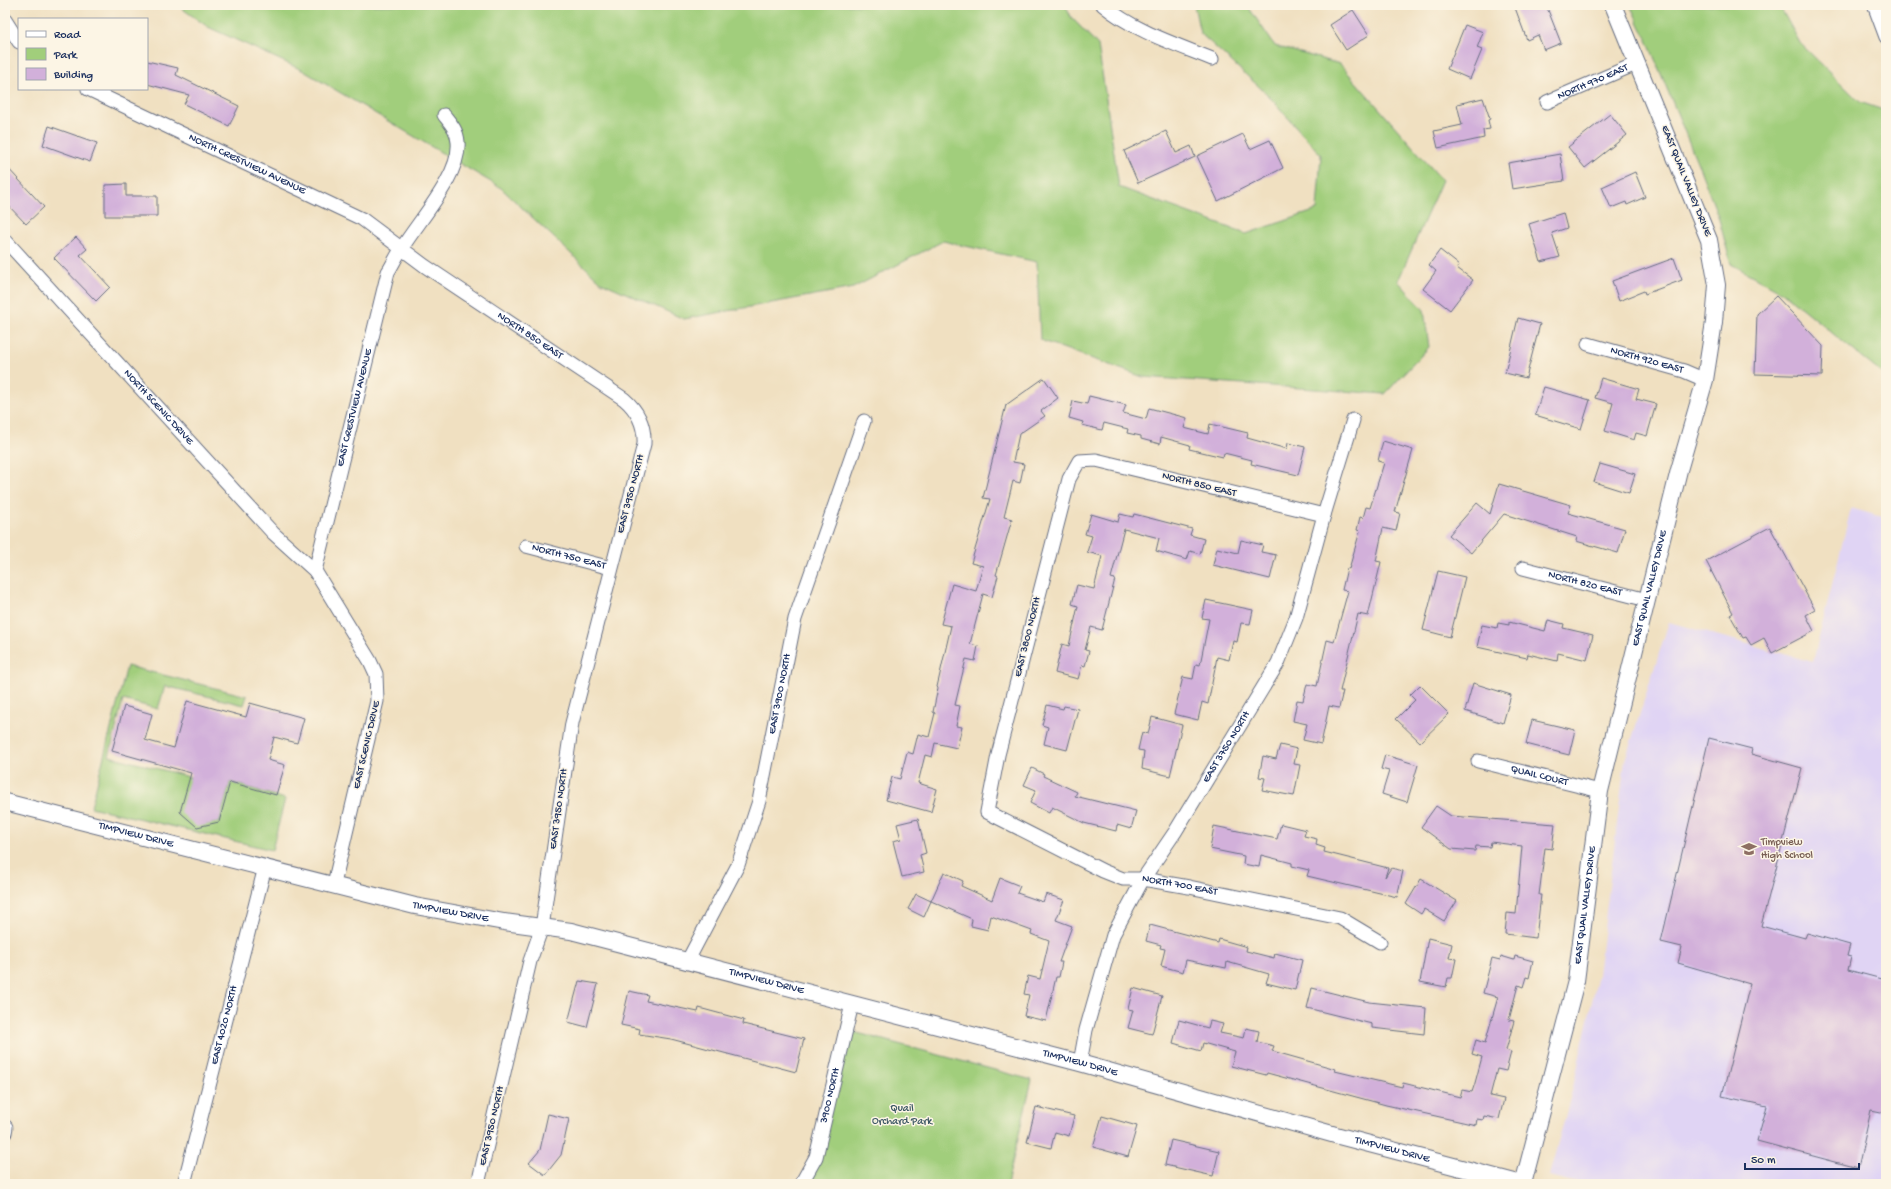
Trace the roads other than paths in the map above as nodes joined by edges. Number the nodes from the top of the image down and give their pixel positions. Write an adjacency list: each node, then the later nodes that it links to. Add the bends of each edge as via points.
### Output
1 (1103, 5): 7 (street, via 1119,18)
2 (1614, 5): 8 (street, EAST QUAIL VALLEY DRIVE)
3 (1874, 5): 5 (street)
4 (5, 20): 6 (street)
5 (1886, 37)
6 (18, 40)
7 (1212, 59)
8 (1638, 63): 10 (street, NORTH 970 EAST); 15 (street, EAST QUAIL VALLEY DRIVE, via 1709,240 1717,285)
9 (90, 90): 13 (street, NORTH CRESTVIEW AVENUE, via 362,219)
10 (1547, 102)
11 (444, 115): 13 (street, EAST CRESTVIEW AVENUE, via 455,129 458,142 456,163 428,213)
12 (5, 240): 24 (street, NORTH SCENIC DRIVE, via 273,533)
13 (402, 247): 18 (street, NORTH 850 EAST, via 425,266 624,400 642,423); 24 (street, EAST CRESTVIEW AVENUE, via 388,272)
14 (1588, 344): 15 (street, NORTH 920 EAST, via 1684,371)
15 (1705, 380): 25 (street, EAST QUAIL VALLEY DRIVE)
16 (1353, 420): 20 (street, EAST 3750 NORTH)
17 (864, 421): 35 (street, EAST 3900 NORTH, via 795,619 756,808 738,865)
18 (645, 436): 22 (street, EAST 3950 NORTH)
19 (1077, 465): 20 (street, NORTH 850 EAST, via 1079,461 1096,460); 29 (street, EAST 3800 NORTH, via 1069,479 998,755)
20 (1324, 515): 31 (street, EAST 3750 NORTH, via 1296,618 1278,663 1175,832)
21 (526, 546): 22 (street, NORTH 750 EAST)
22 (611, 568): 33 (street, EAST 3950 NORTH, via 572,723)
23 (1523, 568): 25 (street, NORTH 820 EAST)
24 (316, 571): 32 (street, EAST SCENIC DRIVE, via 370,661 378,687 378,701)
25 (1647, 600): 27 (street, EAST QUAIL VALLEY DRIVE)
26 (1478, 761): 27 (street, QUAIL COURT)
27 (1600, 791): 41 (street, EAST QUAIL VALLEY DRIVE, via 1576,981)
28 (5, 802): 30 (street, TIMPVIEW DRIVE)
29 (987, 812): 31 (street, NORTH 700 EAST, via 1103,871 1123,879)
30 (265, 867): 32 (street, TIMPVIEW DRIVE); 38 (street, EAST 4020 NORTH)
31 (1143, 879): 34 (street, NORTH 700 EAST, via 1340,918); 37 (street, EAST 3750 NORTH, via 1113,935 1086,1030)
32 (334, 884): 33 (street, TIMPVIEW DRIVE, via 415,906)
33 (542, 927): 35 (street, TIMPVIEW DRIVE, via 571,931); 39 (street, EAST 3950 NORTH, via 530,961)
34 (1380, 942)
35 (687, 962): 36 (street, TIMPVIEW DRIVE)
36 (852, 1004): 37 (street, TIMPVIEW DRIVE); 40 (street, 3900 NORTH, via 816,1157)
37 (1080, 1063): 41 (street, TIMPVIEW DRIVE, via 1331,1134)
38 (184, 1184)
39 (478, 1184)
40 (801, 1184)
41 (1523, 1184)

